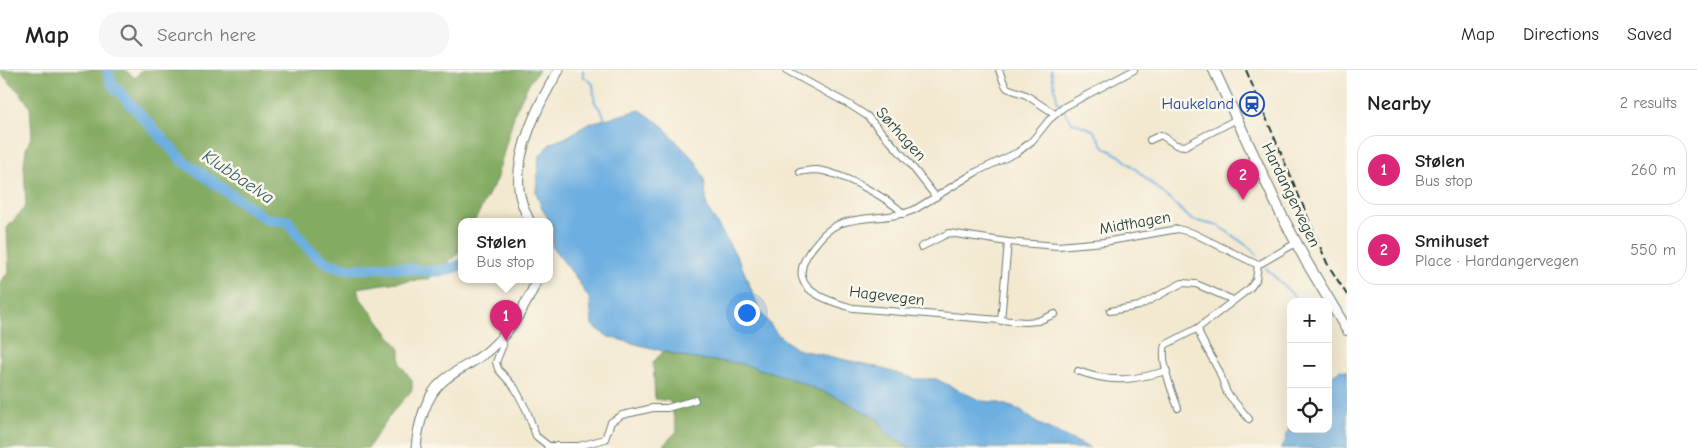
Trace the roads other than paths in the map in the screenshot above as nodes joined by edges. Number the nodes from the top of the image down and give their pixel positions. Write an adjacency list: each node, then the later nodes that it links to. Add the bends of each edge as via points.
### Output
1 (559, 70): 12 (main road, via 534,117 520,166 520,198)
2 (786, 70): 10 (street, Sørhagen, via 867,116)
3 (999, 70): 6 (street, via 1007,88)
4 (1134, 70): 6 (street, Hagevegen)
5 (1214, 70): 7 (main road, Hardangervegen)
6 (1060, 111): 10 (street, Hagevegen, via 1018,152 976,172)
7 (1237, 119): 8 (street, via 1185,146 1161,135); 14 (main road, Hardangervegen)
8 (1150, 140)
9 (800, 172): 11 (street, via 822,171 856,184 889,201)
10 (936, 197): 11 (street, Hagevegen)
11 (904, 214): 21 (street, Hagevegen, via 860,219 830,228 803,262 801,275 806,285 826,299 853,308)
12 (528, 218)
13 (1008, 242): 15 (street, Midthagen, via 948,233); 16 (street, Midthagen, via 1073,246 1178,229 1193,233); 21 (street)
14 (1296, 243): 16 (street); 23 (main road, Hardangervegen)
15 (921, 247)
16 (1258, 265): 18 (street, via 1253,284)
17 (536, 283): 24 (main road, via 516,320)
18 (1233, 300): 19 (street, via 1196,284 1182,283 1139,306); 22 (street)
19 (1110, 310)
20 (1056, 314): 21 (street, Hagevegen, via 1038,321)
21 (1001, 321)
22 (1198, 328): 26 (street, via 1165,345); 29 (street, via 1226,393)
23 (1347, 330)
24 (500, 339): 30 (street, via 503,345 496,362 498,369 515,388 536,436); 31 (main road, via 433,392)
25 (1078, 371): 26 (street, via 1117,380)
26 (1167, 371): 28 (street)
27 (695, 400): 30 (street, via 622,415 611,422 605,439 580,446)
28 (1178, 408)
29 (1249, 419)
30 (549, 447)
31 (416, 448)

